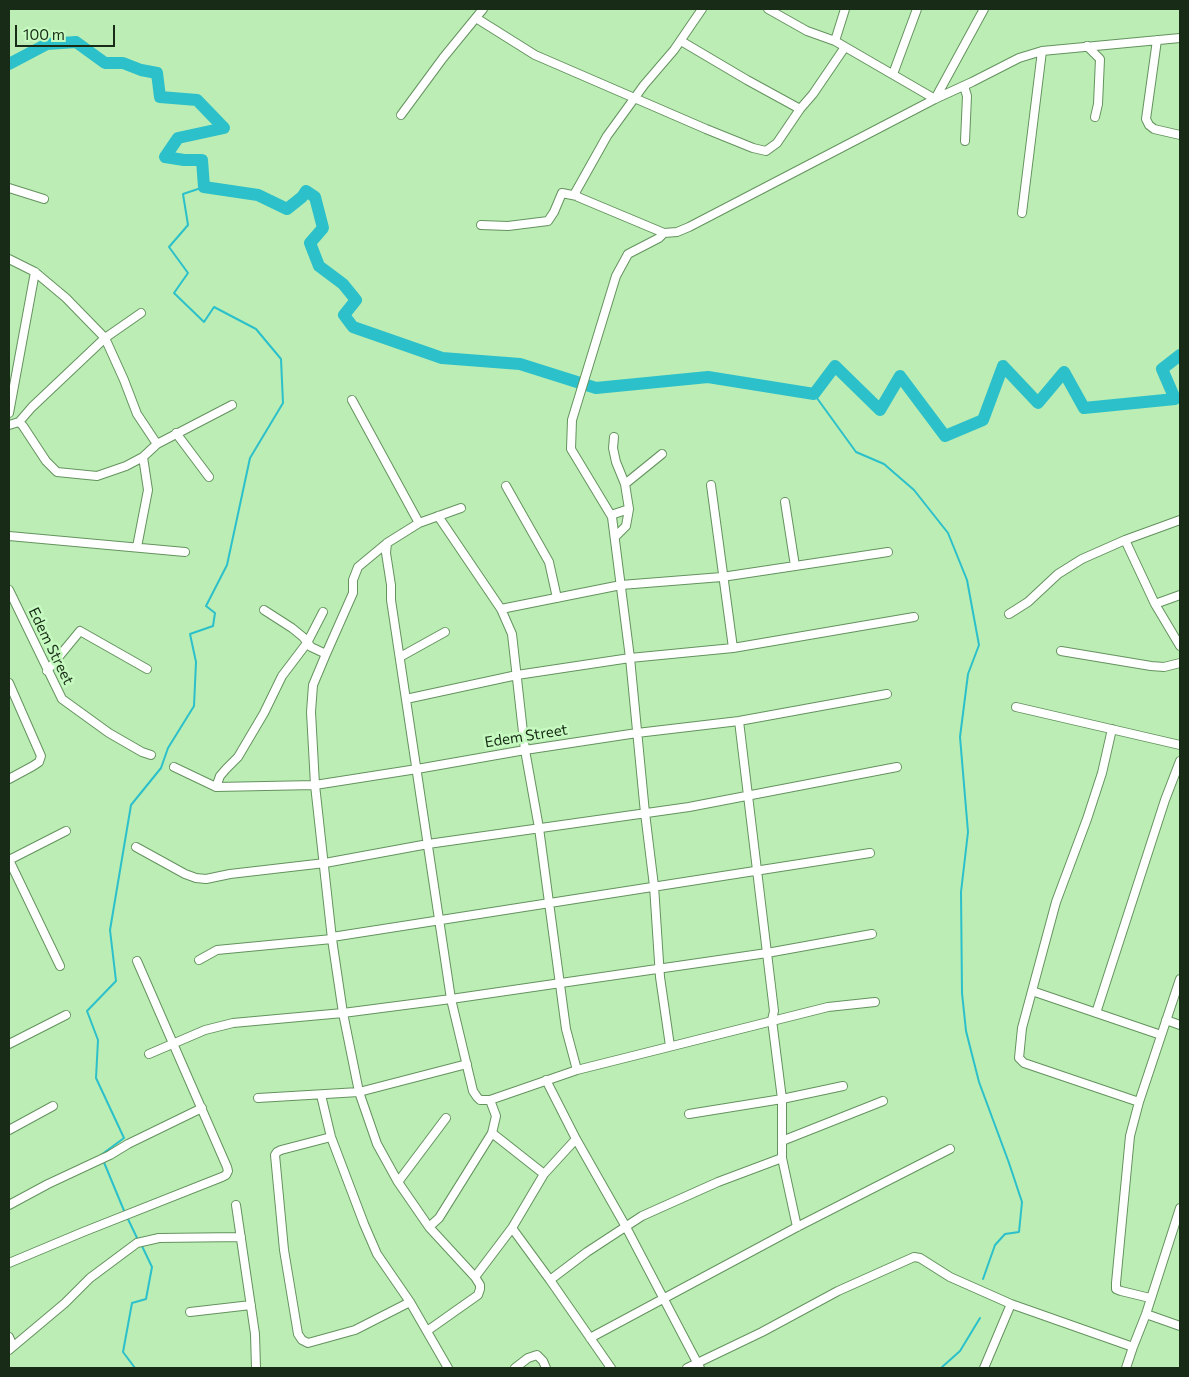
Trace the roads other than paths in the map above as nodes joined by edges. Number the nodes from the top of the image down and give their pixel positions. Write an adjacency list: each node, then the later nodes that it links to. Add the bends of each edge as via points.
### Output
1 (483, 9): 7 (street)
2 (702, 9): 10 (street)
3 (768, 9): 11 (street, via 807,31)
4 (845, 9): 11 (street)
5 (917, 9): 15 (street)
6 (984, 9): 18 (street)
7 (476, 18): 17 (street, via 535,55); 20 (street)
8 (1180, 38): 9 (street)
9 (1157, 40): 12 (street); 22 (street, via 1146,120 1154,129)
10 (681, 41): 17 (street); 19 (street)
11 (835, 41): 13 (street)
12 (1087, 46): 14 (street); 21 (street, via 1100,59)
13 (845, 47): 15 (street); 19 (street)
14 (1042, 51): 16 (street, via 1019,58); 27 (street)
15 (893, 74): 18 (street)
16 (964, 86): 18 (street); 23 (street, via 967,96)
17 (635, 98): 19 (street, via 754,148 766,150 777,143); 25 (street, via 594,157 576,191)
18 (935, 99): 29 (street, via 689,227)
19 (800, 109)
20 (401, 115)
21 (1095, 117)
22 (1180, 134)
23 (965, 141)
24 (9, 188): 26 (street)
25 (577, 196): 28 (street, via 562,193 548,221 508,226); 29 (street)
26 (44, 199)
27 (1022, 213)
28 (481, 225)
29 (664, 233): 51 (street, via 628,254 616,276 572,420 571,448)
30 (9, 259): 31 (street)
31 (35, 272): 33 (street); 36 (street)
32 (141, 313): 33 (street)
33 (105, 338): 37 (street); 41 (street, via 137,414)
34 (352, 400): 54 (street)
35 (232, 405): 39 (street)
36 (9, 413)
37 (19, 422): 38 (street); 43 (street, via 57,472 97,476)
38 (9, 424)
39 (176, 433): 41 (street); 44 (street)
40 (614, 437): 45 (street, via 616,462)
41 (156, 444): 43 (street)
42 (662, 454): 45 (street)
43 (143, 457): 59 (street, via 148,490)
44 (210, 477)
45 (625, 484): 50 (street)
46 (711, 485): 63 (street)
47 (506, 486): 67 (street, via 549,562)
48 (784, 502): 62 (street)
49 (461, 508): 52 (street)
50 (629, 509): 51 (street); 56 (street, via 626,526)
51 (611, 515): 56 (street)
52 (438, 516): 54 (street); 69 (street)
53 (1180, 520): 57 (street)
54 (418, 523): 58 (street)
55 (9, 536): 59 (street)
56 (615, 537): 64 (street)
57 (1125, 540): 68 (street); 72 (street, via 1082,559 1058,574 1028,602)
58 (388, 543): 79 (street, via 358,567 353,580 354,593); 80 (street, via 386,553)
59 (137, 547): 60 (street)
60 (184, 552)
61 (888, 552): 62 (street)
62 (795, 566): 63 (street)
63 (722, 577): 64 (street); 77 (street)
64 (621, 585): 67 (street); 81 (street)
65 (9, 590): 84 (street, Edem Street)
66 (1180, 595): 68 (street)
67 (558, 598): 69 (street)
68 (1155, 604): 76 (street)
69 (501, 608): 85 (street, via 512,634)
70 (264, 610): 75 (street, via 304,637)
71 (323, 612): 75 (street)
72 (1009, 614)
73 (914, 617): 77 (street)
74 (445, 632): 80 (street)
75 (307, 643): 79 (street); 103 (street, via 282,676 242,751 220,776)
76 (1180, 646)
77 (733, 648): 81 (street)
78 (1061, 651): 82 (street, via 1151,666)
79 (326, 654): 102 (street, via 313,685 311,712)
80 (400, 657): 89 (street)
81 (630, 658): 85 (street); 93 (street)
82 (1180, 663)
83 (147, 669): 84 (street, via 80,631)
84 (47, 670): 96 (street, Edem Street, via 62,699 109,733)
85 (517, 675): 89 (street); 95 (street)
86 (9, 683): 88 (street)
87 (886, 694): 91 (street, Edem Street)
88 (11, 696): 101 (street, via 40,751 41,759)
89 (406, 700): 100 (street)
90 (1016, 707): 92 (street)
91 (739, 721): 93 (street, Edem Street); 104 (street)
92 (1112, 729): 94 (street); 126 (street, via 1087,819 1056,902)
93 (637, 733): 95 (street, Edem Street); 105 (street)
94 (1180, 745)
95 (525, 750): 100 (street, Edem Street); 106 (street)
96 (151, 755)
97 (1180, 761): 130 (street)
98 (174, 767): 103 (street, Edem Street)
99 (897, 767): 104 (street)
100 (417, 769): 102 (street, Edem Street); 108 (street)
101 (9, 778)
102 (315, 785): 103 (street, Edem Street); 112 (street)
103 (216, 787)
104 (748, 796): 105 (street); 113 (street)
105 (645, 813): 106 (street); 114 (street)
106 (539, 828): 108 (street); 115 (street)
107 (66, 831): 111 (street)
108 (428, 844): 112 (street); 116 (street)
109 (136, 847): 112 (street, via 185,874 206,879)
110 (870, 853): 113 (street)
111 (9, 860): 122 (street)
112 (325, 863): 118 (street)
113 (758, 869): 114 (street); 119 (street)
114 (654, 886): 115 (street); 123 (street)
115 (549, 903): 116 (street); 125 (street)
116 (439, 921): 118 (street); 127 (street)
117 (872, 934): 119 (street)
118 (332, 938): 120 (street, via 217,950); 129 (street)
119 (767, 953): 123 (street); 132 (street, via 774,1012)
120 (199, 960)
121 (137, 961): 137 (street)
122 (60, 966)
123 (660, 968): 125 (street); 138 (street)
124 (1180, 979): 133 (street)
125 (560, 983): 127 (street); 141 (street, via 566,1029)
126 (1032, 991): 130 (street); 150 (street, via 1019,1054 1024,1063)
127 (451, 999): 129 (street); 140 (street)
128 (875, 1002): 132 (street, via 838,1005)
129 (343, 1013): 137 (street, via 233,1023 205,1030); 144 (street)
130 (1096, 1013): 135 (street)
131 (66, 1016): 136 (street)
132 (772, 1020): 138 (street); 147 (street)
133 (1166, 1020): 134 (street); 135 (street)
134 (1180, 1025)
135 (1161, 1035): 150 (street)
136 (9, 1044)
137 (173, 1044): 139 (street); 152 (street)
138 (670, 1046): 141 (street)
139 (149, 1054)
140 (467, 1064): 144 (street); 148 (street, via 473,1091 480,1100)
141 (577, 1070): 142 (street)
142 (546, 1080): 148 (street); 158 (street)
143 (843, 1086): 147 (street)
144 (359, 1092): 145 (street); 163 (street, via 377,1144)
145 (321, 1095): 146 (street); 157 (street)
146 (258, 1098)
147 (782, 1099): 153 (street); 159 (street)
148 (490, 1100): 156 (street, via 496,1116)
149 (883, 1101): 159 (street)
150 (1139, 1102): 176 (street, via 1130,1136 1116,1289)
151 (53, 1106): 155 (street)
152 (202, 1108): 164 (street); 172 (street, via 228,1167 226,1175)
153 (689, 1114)
154 (446, 1118): 163 (street)
155 (9, 1130)
156 (492, 1133): 162 (street); 167 (street, via 439,1218)
157 (331, 1137): 177 (street, via 378,1254); 177 (street, via 281,1150 275,1155 284,1250 298,1334 308,1343 356,1330)
158 (576, 1139): 162 (street); 168 (street)
159 (782, 1141): 161 (street)
160 (950, 1149): 169 (street)
161 (782, 1158): 168 (street, via 718,1182 642,1216); 169 (street)
162 (544, 1174): 170 (street)
163 (398, 1182): 167 (street)
164 (9, 1205)
165 (236, 1205): 171 (street)
166 (1180, 1208): 176 (street)
167 (429, 1227): 173 (street)
168 (626, 1227): 174 (street); 175 (street)
169 (796, 1227): 175 (street)
170 (512, 1228): 173 (street); 174 (street)
171 (241, 1237): 179 (street); 187 (street, via 159,1238 137,1244 90,1278)
172 (9, 1263)
173 (475, 1277): 183 (street, via 480,1285 478,1295)
174 (550, 1280): 185 (street)
175 (664, 1298): 185 (street); 189 (street)
176 (1150, 1298): 181 (street)
177 (410, 1302): 183 (street)
178 (1011, 1304): 186 (street); 189 (street, via 950,1278 914,1257 838,1291); 196 (street)
179 (251, 1305): 180 (street); 190 (street)
180 (190, 1312)
181 (1146, 1314): 182 (street); 186 (street)
182 (1180, 1326)
183 (427, 1331): 188 (street)
184 (9, 1336): 187 (street)
185 (590, 1338): 194 (street)
186 (1133, 1346): 197 (street)
187 (11, 1348)
188 (447, 1366): 191 (street)
189 (699, 1366): 195 (street)
190 (256, 1368)
191 (437, 1368)
192 (515, 1368): 193 (street, via 537,1355)
193 (546, 1368)
194 (611, 1368)
195 (687, 1368)
196 (984, 1368)
197 (1126, 1368)

